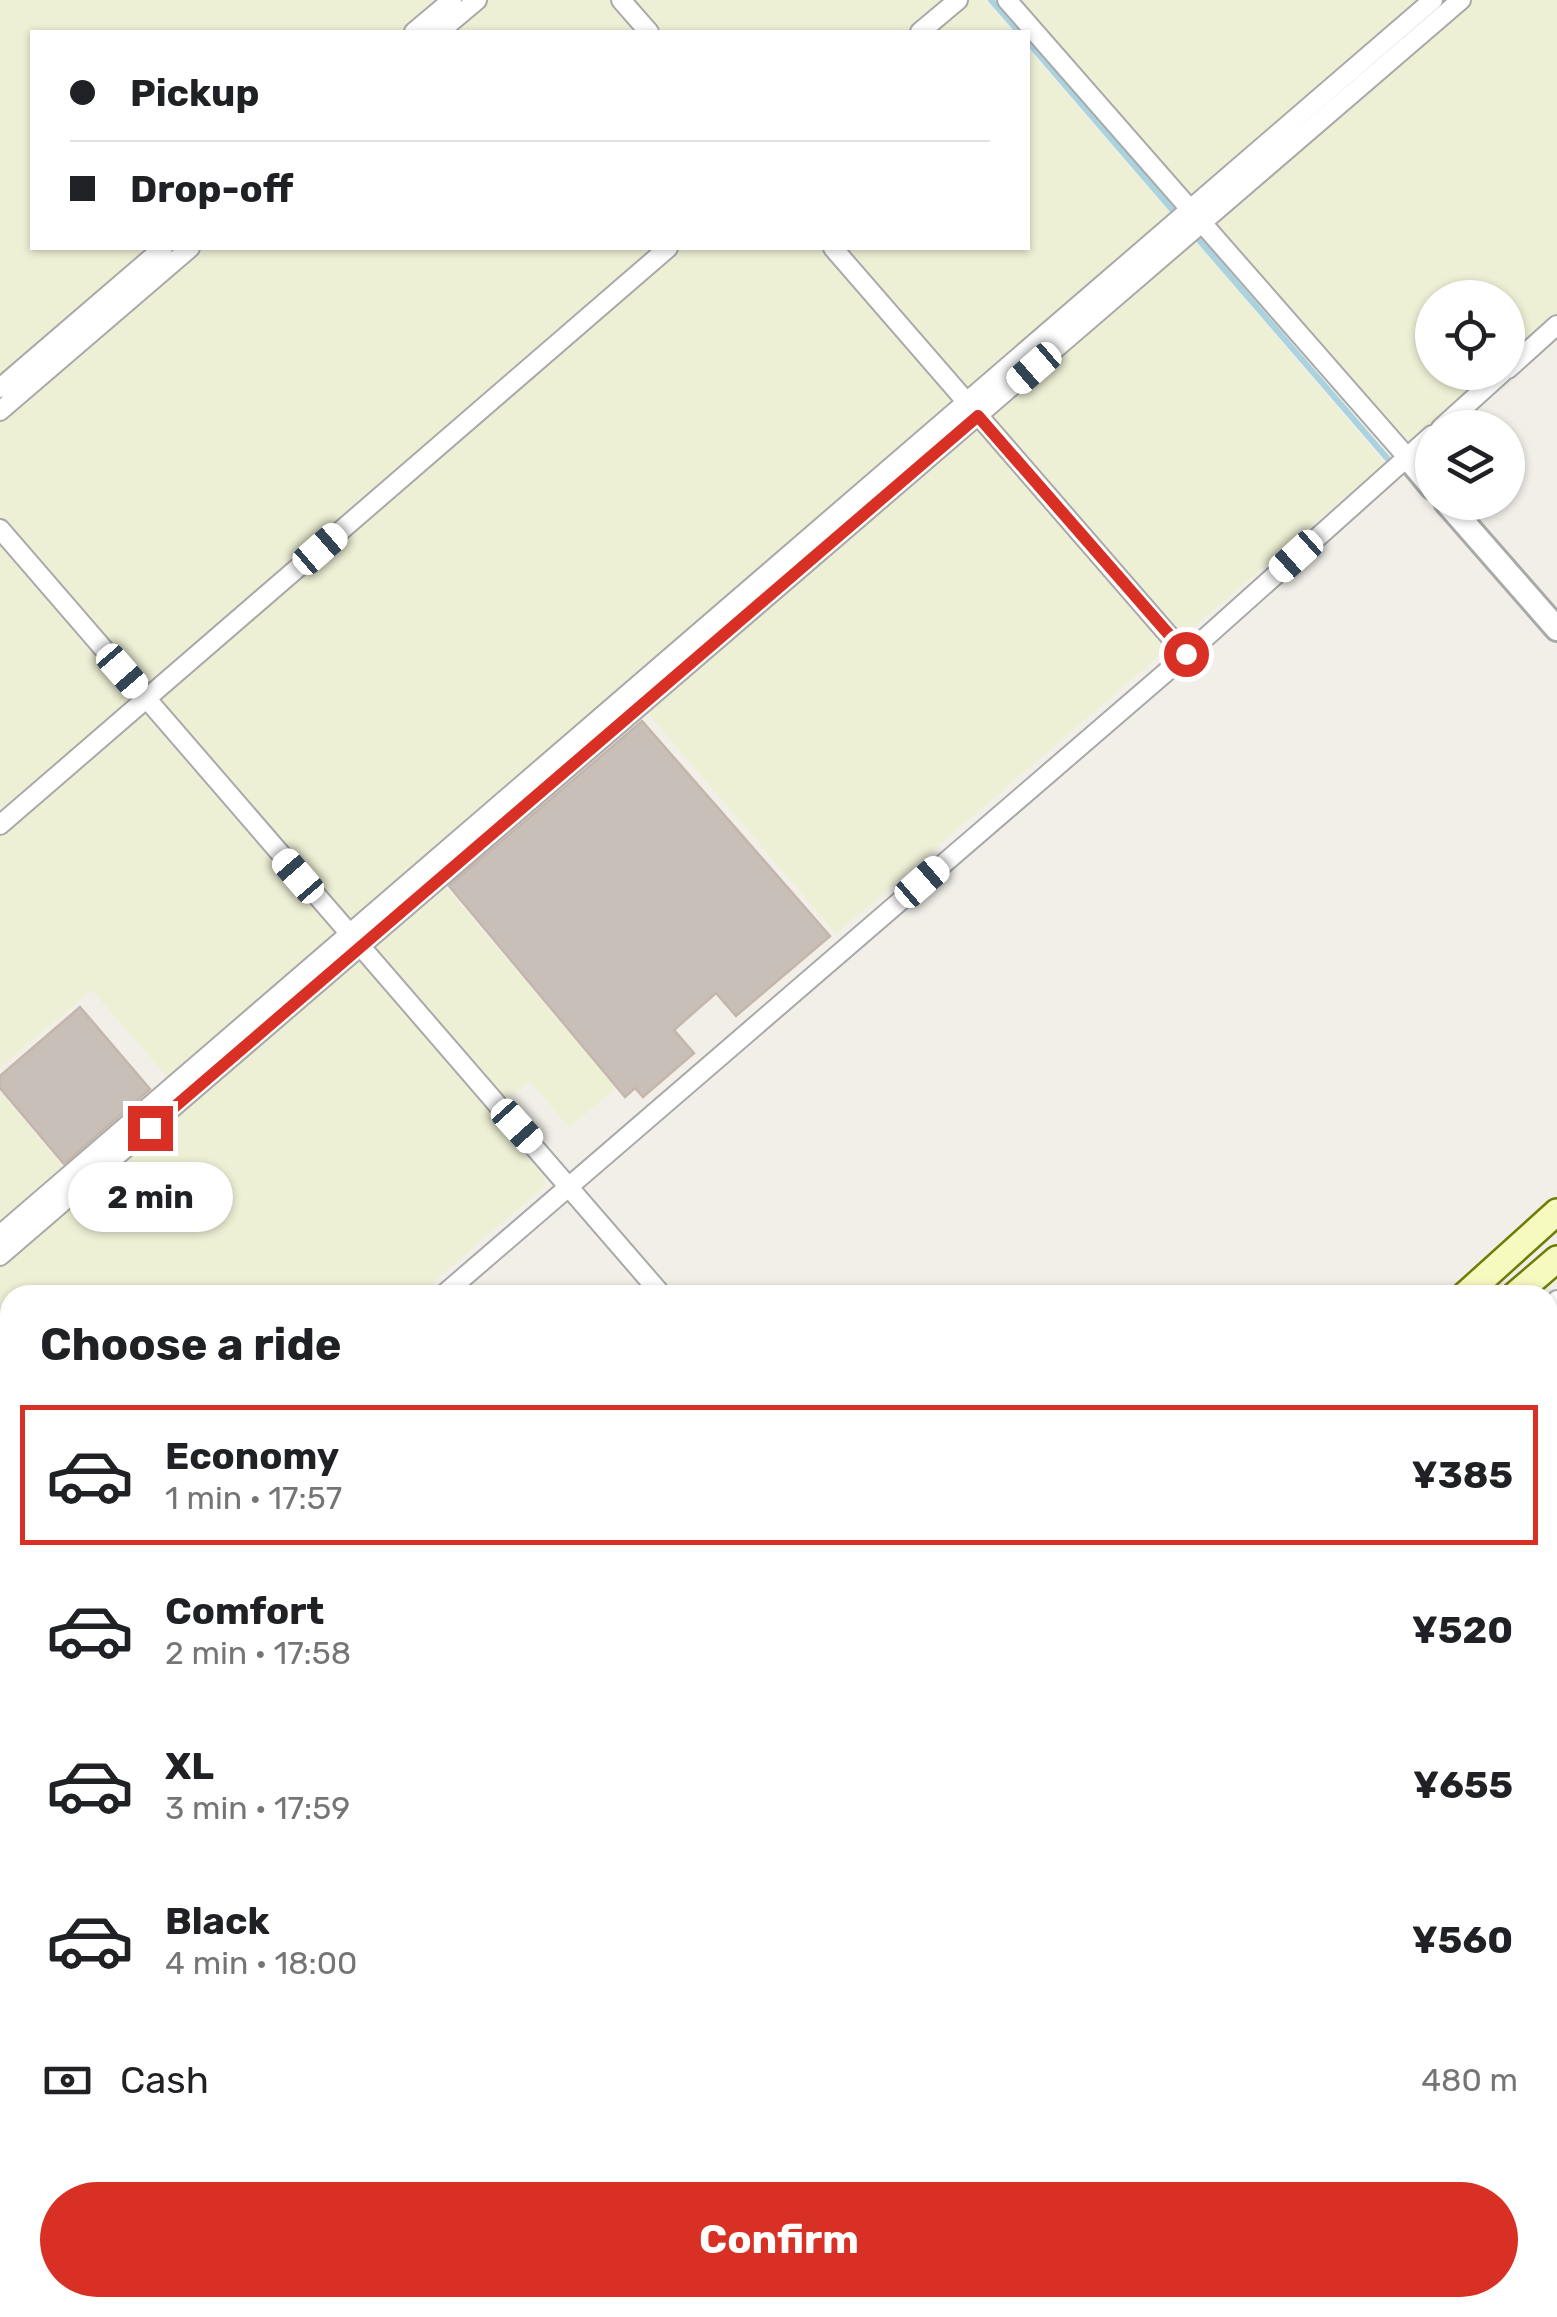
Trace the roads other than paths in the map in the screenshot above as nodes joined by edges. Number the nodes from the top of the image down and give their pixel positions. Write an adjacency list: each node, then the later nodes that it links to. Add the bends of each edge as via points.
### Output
1 (452, 0): 8 (street)
2 (477, 0): 9 (street)
3 (620, 0): 10 (street)
4 (958, 0): 11 (street)
5 (1007, 0): 12 (street)
6 (1433, 0): 12 (street)
7 (1461, 0): 12 (street)
8 (416, 30)
9 (441, 30)
10 (646, 30)
11 (922, 30)
12 (1196, 217): 21 (street); 25 (street)
13 (161, 250): 19 (street)
14 (188, 250): 23 (street)
15 (666, 250): 31 (street)
16 (835, 250): 21 (street)
17 (1557, 326): 18 (street)
18 (1525, 354)
19 (0, 388)
20 (1484, 390): 22 (street)
21 (972, 410): 30 (street); 33 (street)
22 (1461, 410)
23 (0, 411)
24 (1415, 450): 25 (street)
25 (1407, 457): 26 (street); 30 (street)
26 (1415, 467)
27 (1462, 520): 29 (street)
28 (0, 529): 31 (street)
29 (1557, 629)
30 (1186, 654): 34 (street)
31 (146, 699): 32 (street); 33 (street)
32 (0, 825)
33 (354, 942): 34 (street); 36 (street); 37 (street)
34 (569, 1186): 39 (street); 40 (street)
35 (1557, 1212): 41 (main road)
36 (0, 1235)
37 (0, 1256)
38 (1557, 1259): 42 (main road)
39 (455, 1285)
40 (653, 1285)
41 (1476, 1285)
42 (1527, 1285)

